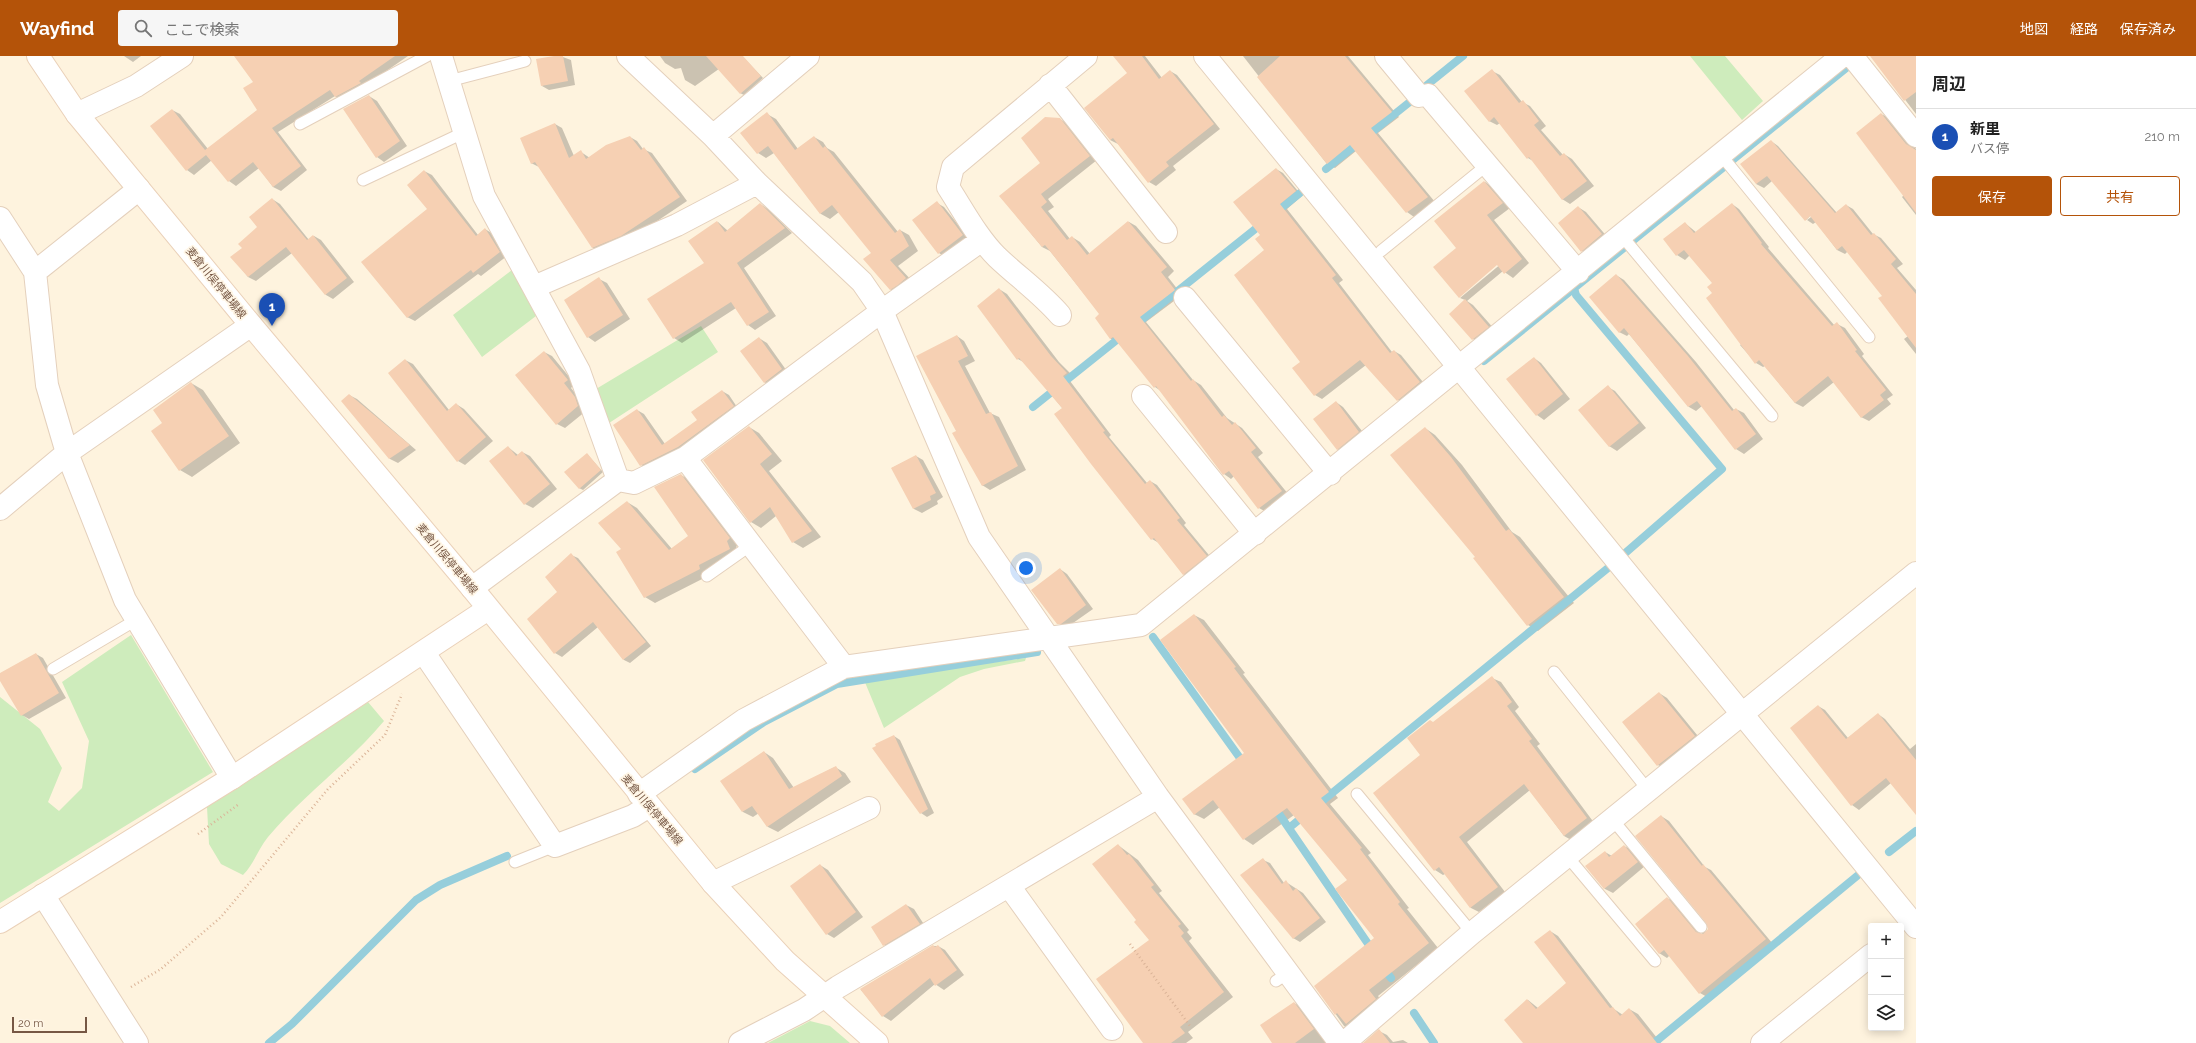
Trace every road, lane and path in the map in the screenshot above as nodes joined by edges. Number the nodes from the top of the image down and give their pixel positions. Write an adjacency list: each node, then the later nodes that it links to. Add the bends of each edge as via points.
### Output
1 (38, 56): 15 (street, 麦倉川俣停車場線)
2 (181, 56): 15 (street, via 136,86)
3 (427, 56): 16 (lane)
4 (441, 56): 13 (street)
5 (628, 56): 18 (street)
6 (808, 56): 18 (street)
7 (1086, 56): 14 (street)
8 (1205, 56): 38 (street)
9 (1386, 56): 21 (street)
10 (1842, 56): 20 (street)
11 (1852, 56): 19 (street)
12 (525, 61): 13 (lane)
13 (449, 81): 17 (street)
14 (1050, 85): 26 (street); 28 (street, via 953,167 948,187)
15 (78, 114): 24 (street, 麦倉川俣停車場線)
16 (300, 124)
17 (464, 132): 22 (lane); 32 (street, via 484,196)
18 (713, 136): 23 (street)
19 (1916, 136)
20 (1721, 155): 27 (street); 37 (lane)
21 (1487, 165): 29 (lane); 31 (street)
22 (363, 180)
23 (757, 183): 32 (street, via 677,225); 34 (street, via 862,282)
24 (139, 189): 30 (street); 36 (street, 麦倉川俣停車場線)
25 (0, 218): 30 (street)
26 (1166, 232)
27 (1622, 236): 31 (street); 40 (lane)
28 (982, 240): 34 (street); 35 (street, via 997,257 1046,298)
29 (1381, 251)
30 (35, 272): 41 (street, via 47,385)
31 (1578, 272): 38 (street)
32 (534, 287): 44 (street, via 579,371)
33 (1185, 298): 43 (street)
34 (882, 311): 42 (street); 53 (street, via 979,537)
35 (1060, 315)
36 (251, 325): 41 (street); 50 (street, 麦倉川俣停車場線)
37 (1869, 337)
38 (1460, 368): 43 (street); 59 (street)
39 (1143, 396): 46 (street)
40 (1772, 416)
41 (67, 453): 45 (street); 52 (street, via 125,600)
42 (685, 458): 44 (street, via 634,483); 47 (street)
43 (1330, 474): 46 (street)
44 (618, 480): 50 (street)
45 (0, 509)
46 (1255, 534): 53 (street, via 1205,583 1141,625)
47 (750, 545): 49 (lane); 55 (street)
48 (1916, 573): 59 (street)
49 (707, 576)
50 (472, 588): 51 (street, 麦倉川俣停車場線)
51 (488, 609): 54 (street); 64 (street, 麦倉川俣停車場線)
52 (136, 620): 57 (lane); 60 (street)
53 (1048, 638): 55 (street); 63 (street)
54 (424, 652): 56 (street); 67 (street)
55 (844, 667): 64 (street, via 744,720)
56 (400, 668): 60 (street); 81 (path, via 403,698 385,735 328,789 221,917 161,969)
57 (53, 669)
58 (1554, 672): 61 (lane)
59 (1742, 712): 61 (street); 75 (street)
60 (232, 778): 72 (street)
61 (1648, 790): 66 (street)
62 (1357, 794): 76 (lane)
63 (1158, 797): 71 (street, via 1066,858); 87 (street, via 1282,977)
64 (644, 800): 67 (street, via 633,816); 70 (street, 麦倉川俣停車場線)
65 (869, 808): 70 (street)
66 (1613, 820): 68 (street); 74 (lane)
67 (555, 846): 69 (lane)
68 (1567, 856): 76 (street); 79 (lane)
69 (515, 862)
70 (713, 883): 80 (street, 麦倉川俣停車場線, via 785,961)
71 (1009, 886): 80 (street); 83 (street)
72 (44, 896): 73 (street); 81 (street)
73 (0, 922)
74 (1701, 927)
75 (1910, 927)
76 (1472, 933): 88 (street)
77 (1130, 944): 82 (path)
78 (1868, 957): 89 (street)
79 (1655, 961)
80 (824, 998): 85 (street); 86 (street, 麦倉川俣停車場線)
81 (110, 1000): 84 (street)
82 (1190, 1026)
83 (1112, 1029)
84 (137, 1043)
85 (740, 1043)
86 (877, 1043)
87 (1340, 1043)
88 (1344, 1043)
89 (1762, 1043)

